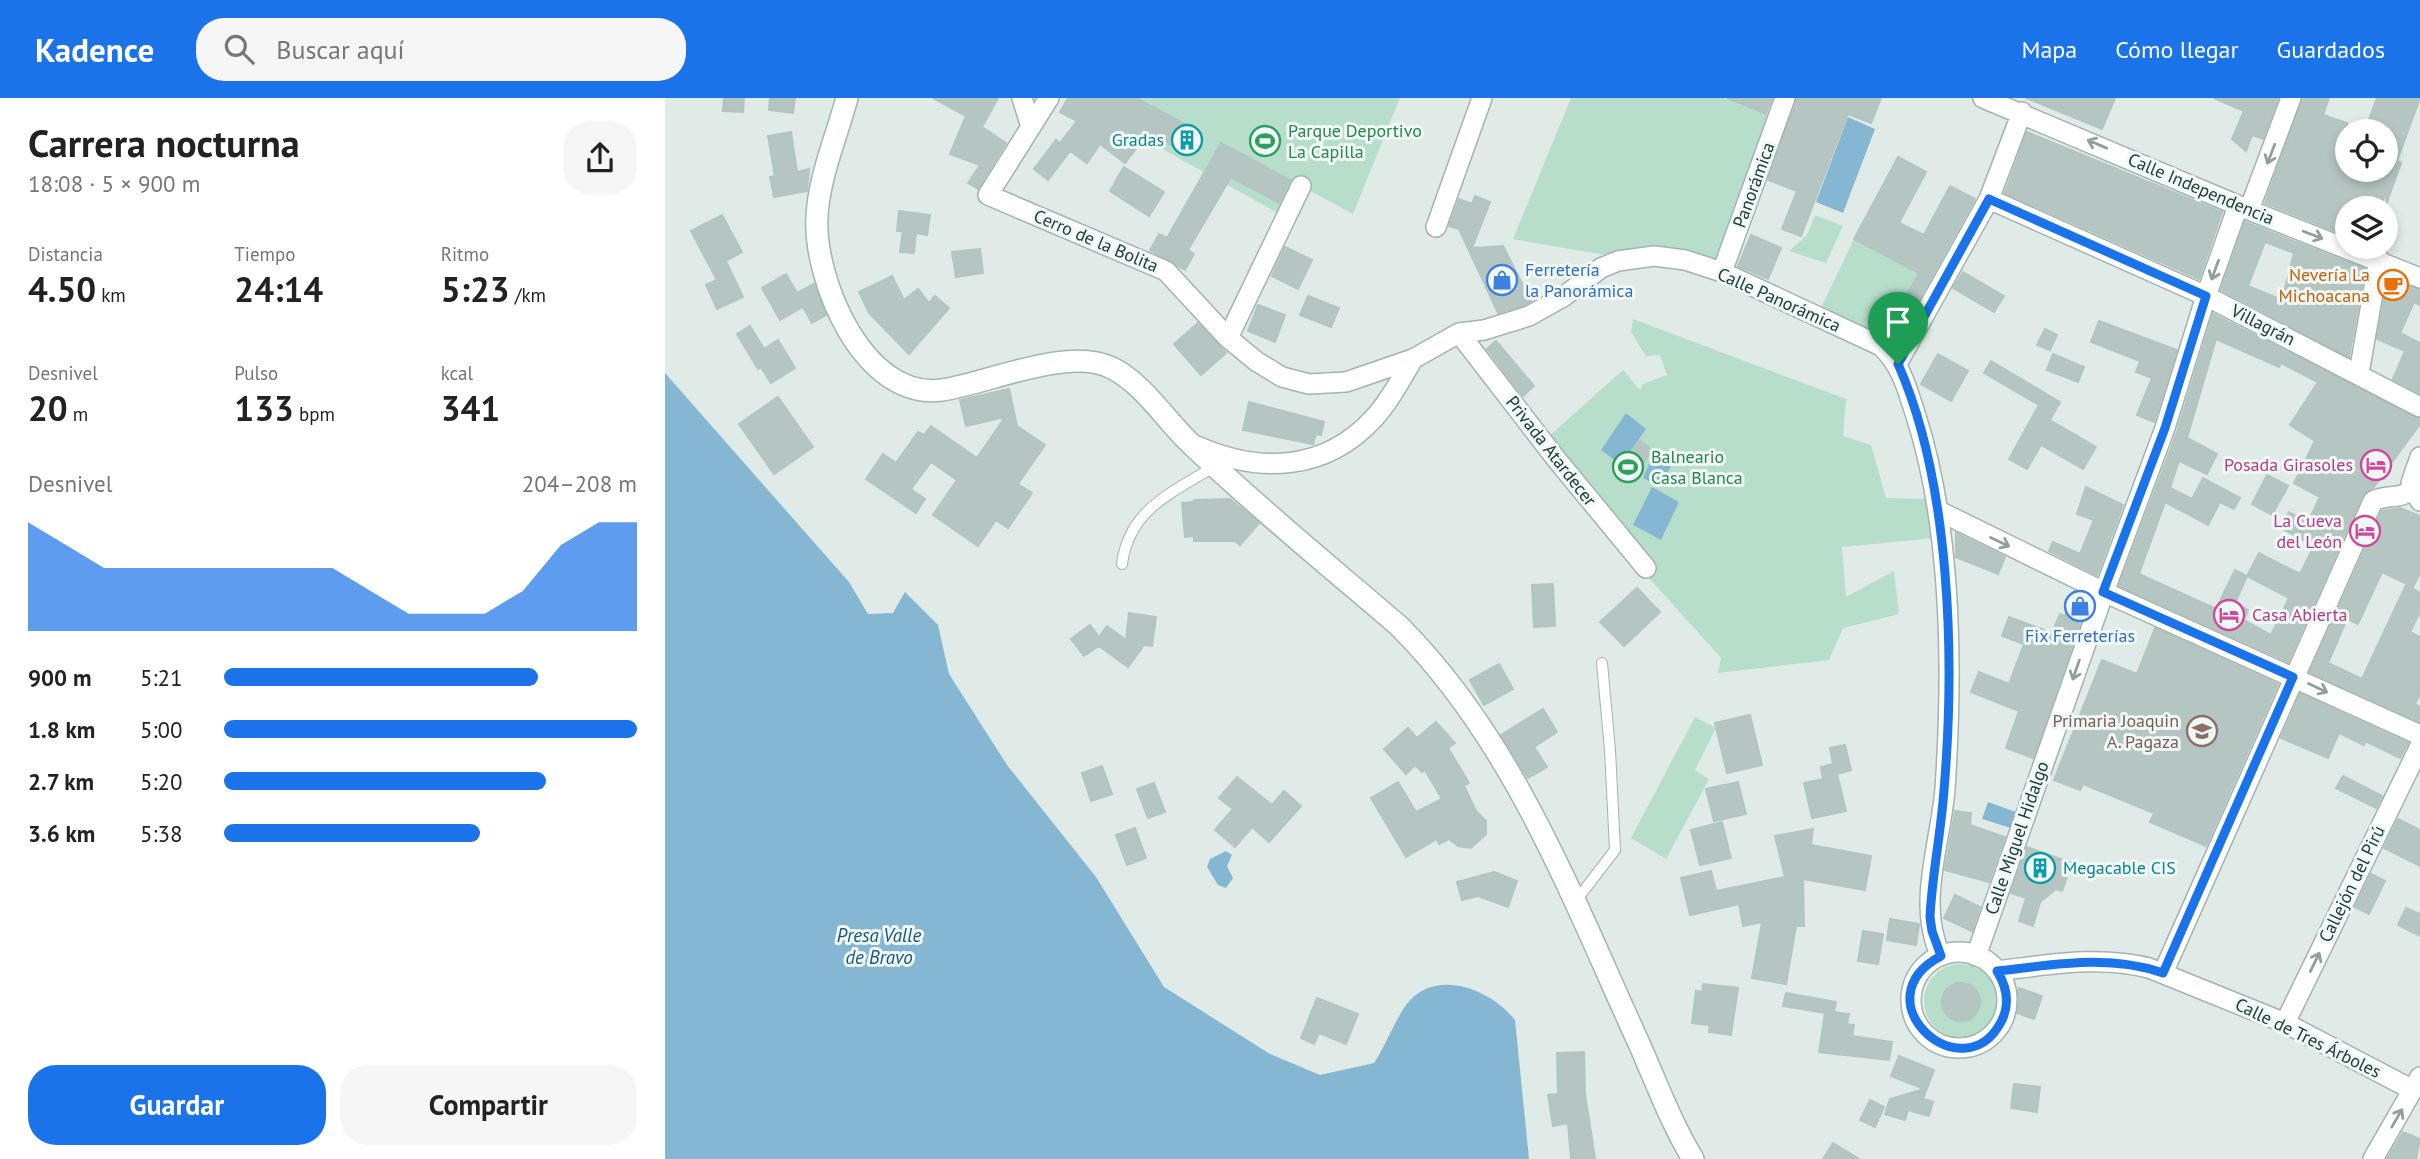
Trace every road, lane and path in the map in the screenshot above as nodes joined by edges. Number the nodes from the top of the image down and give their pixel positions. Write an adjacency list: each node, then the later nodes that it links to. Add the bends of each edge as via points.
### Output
1 (847, 98): 24 (main road, via 820,196 817,241 835,302 853,340 870,362 907,384 939,390 1066,362 1093,361 1124,375)
2 (1022, 98): 9 (street)
3 (1049, 98): 9 (street)
4 (1482, 98): 13 (street)
5 (1785, 98): 15 (street, Panorámica)
6 (1983, 98): 8 (street, Calle Independencia)
7 (2291, 98): 12 (street, Calle Miguel Hidalgo, one-way to 12)
8 (2022, 112): 11 (street); 12 (street, Calle Independencia, one-way to 8)
9 (1031, 127): 19 (street, Cerro de la Bolita, via 988,195 1166,271)
10 (1301, 186): 19 (street)
11 (1989, 199): 17 (street, Villagrán); 21 (street)
12 (2244, 208): 14 (street, Calle Independencia, one-way to 14); 17 (street, Calle Miguel Hidalgo, one-way to 17)
13 (1436, 227)
14 (2379, 260): 16 (street, Calle Independencia); 22 (street)
15 (1722, 272): 18 (street, Calle Panorámica, via 1670,257 1618,261 1529,316 1484,330); 21 (street, Calle Panorámica, via 1881,346)
16 (2420, 278)
17 (2206, 296): 22 (street, Villagrán); 31 (street, Calle Miguel Hidalgo, via 2165,428)
18 (1459, 332): 20 (street, Calle Panorámica); 30 (street, Privada Atardecer)
19 (1228, 338): 20 (street, Cerro de la Bolita, via 1269,370 1309,384 1346,382)
20 (1413, 359): 24 (street, via 1363,430 1315,458 1263,466)
21 (1898, 364): 28 (street, via 1930,462)
22 (2359, 373): 23 (street, Villagrán)
23 (2420, 407)
24 (1190, 443): 26 (main road)
25 (2418, 461): 27 (street, via 2411,477)
26 (1215, 466): 29 (lane, via 1153,505 1132,527); 36 (main road, via 1427,654 1514,779)
27 (2416, 495): 33 (street, via 2373,501)
28 (1939, 511): 31 (street, one-way to 31); 37 (street, via 1948,656 1944,790 1930,917)
29 (1122, 564)
30 (1646, 568)
31 (2103, 592): 33 (street); 38 (street, Calle Miguel Hidalgo, one-way to 38)
32 (1602, 663): 36 (lane, via 1615,850)
33 (2293, 677): 34 (street, one-way to 34); 40 (street)
34 (2420, 735)
35 (2420, 746): 41 (street, Callejón del Pirú, one-way to 35)
36 (1574, 903): 43 (main road)
37 (1941, 956): 38 (street, via 1959,952); 39 (street, via 1920,972 1913,984 1912,1011 1925,1034 1949,1047 1976,1045 1997,1029 2007,1000)
38 (1976, 956): 39 (street)
39 (1997, 971): 40 (street, Calle de Tres Árboles, via 2090,962 2136,965)
40 (2163, 973): 41 (street, Calle de Tres Árboles)
41 (2285, 1023): 42 (street, Calle de Tres Árboles)
42 (2417, 1083): 44 (street, one-way to 42)
43 (1693, 1159)
44 (2373, 1159)

